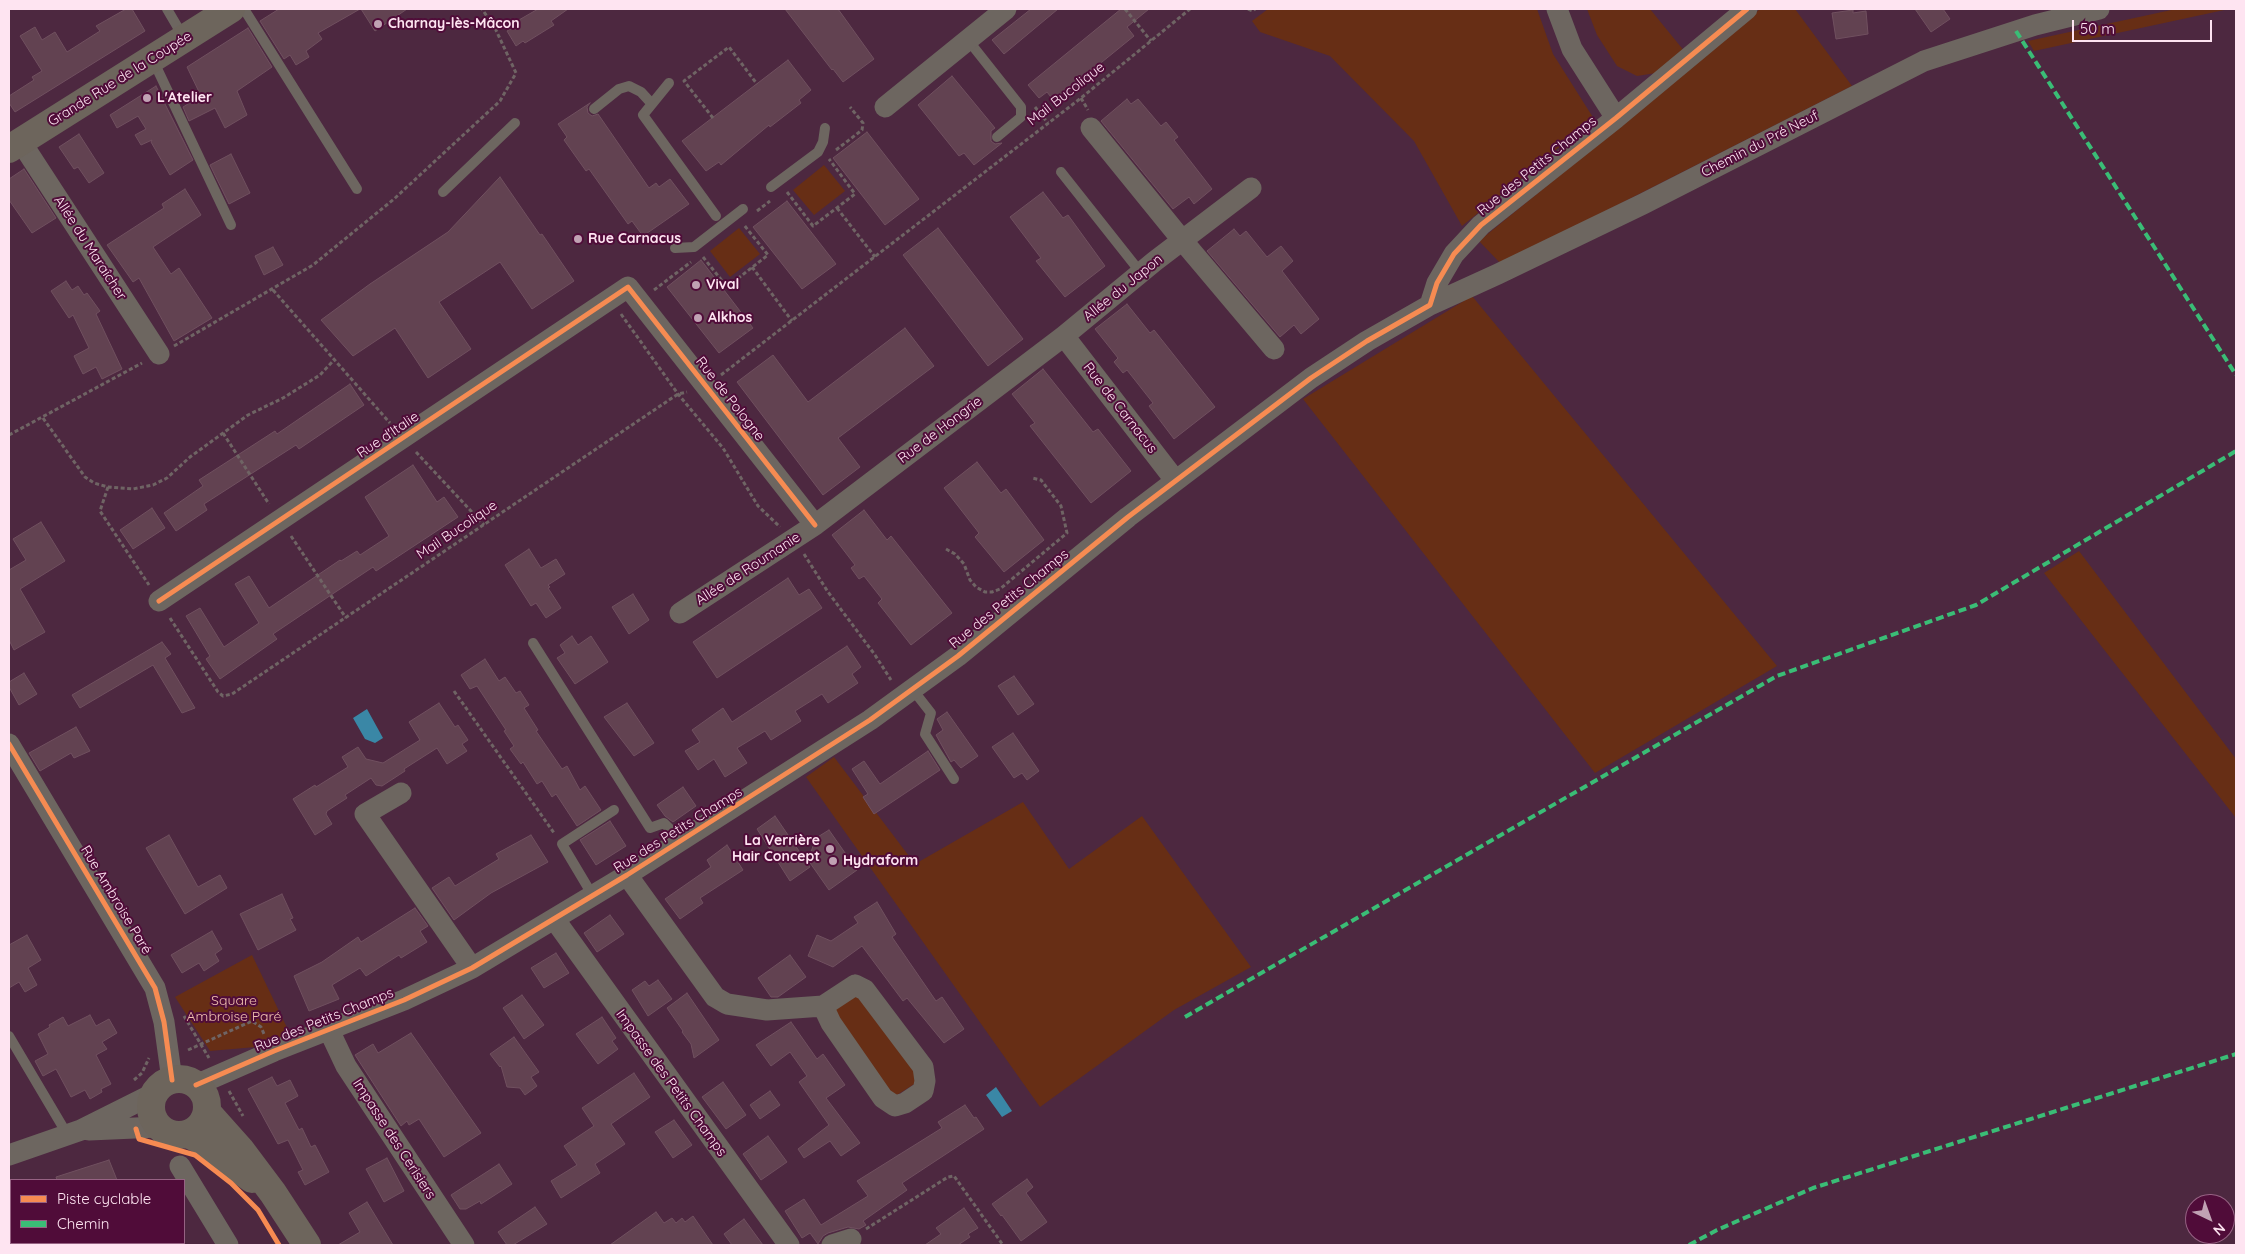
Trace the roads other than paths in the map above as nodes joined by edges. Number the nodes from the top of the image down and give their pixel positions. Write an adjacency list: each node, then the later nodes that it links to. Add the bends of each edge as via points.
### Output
1 (167, 9): 9 (lane)
2 (230, 9): 9 (street, Grande Rue de la Coupée)
3 (244, 9): 25 (lane)
4 (1006, 9): 10 (street)
5 (1557, 9): 16 (street, via 1572,49)
6 (1748, 9): 8 (street, Rue des Petits Champs)
7 (2099, 9): 34 (street, Chemin du Pré Neuf, via 2035,25 1924,61 1642,204)
8 (1726, 16): 16 (street, Rue des Petits Champs)
9 (185, 38): 11 (street, Grande Rue de la Coupée)
10 (968, 40): 14 (street); 20 (lane, via 1021,107 1021,117)
11 (152, 59): 21 (street, Grande Rue de la Coupée); 29 (lane)
12 (669, 83): 13 (lane)
13 (652, 104): 15 (lane, via 642,92 629,86 619,89); 28 (lane, via 643,115)
14 (886, 106)
15 (594, 109)
16 (1616, 118): 34 (street, Rue des Petits Champs, via 1481,225 1454,254 1437,283)
17 (515, 123): 26 (lane)
18 (825, 128): 23 (lane, via 824,142 818,152)
19 (1091, 128): 30 (street)
20 (997, 137)
21 (15, 146): 37 (street, Allée du Maraîcher)
22 (1060, 172): 32 (lane)
23 (771, 187)
24 (1251, 188): 30 (street, Allée du Japon)
25 (358, 189)
26 (443, 192)
27 (746, 213): 31 (lane, via 694,247)
28 (716, 216)
29 (231, 225)
30 (1182, 240): 32 (street, Allée du Japon); 36 (street)
31 (675, 248)
32 (1141, 273): 35 (street, Allée du Japon)
33 (634, 294): 39 (street, Rue de Pologne); 40 (street, Rue d'Italie, via 608,299)
34 (1430, 304): 38 (street, Rue des Petits Champs, via 1311,378)
35 (1064, 336): 38 (street, Rue de Carnacus); 39 (street, Rue de Hongrie)
36 (1274, 349)
37 (159, 354)
38 (1175, 480): 43 (street, Rue des Petits Champs)
39 (815, 525): 41 (street, Allée de Roumanie)
40 (159, 601)
41 (680, 613)
42 (533, 643): 48 (lane, via 650,828 664,823)
43 (908, 694): 45 (lane, via 931,713 925,734); 48 (street, Rue des Petits Champs)
44 (9, 744): 56 (street, Rue Ambroise Paré, via 155,988)
45 (954, 779)
46 (401, 793): 52 (street, via 365,814)
47 (614, 810): 50 (lane, via 562,844)
48 (682, 841): 49 (street, Rue des Petits Champs)
49 (628, 875): 50 (street, Rue des Petits Champs); 53 (street, via 715,997 727,1004 767,1010)
50 (593, 896): 51 (street, Rue des Petits Champs)
51 (555, 920): 52 (street, Rue des Petits Champs); 67 (street, Impasse des Petits Champs)
52 (472, 968): 54 (street, Rue des Petits Champs)
53 (824, 1006): 53 (street, via 831,1024 883,1098 895,1106 905,1104 923,1091 923,1067 864,990 855,985)
54 (329, 1030): 56 (street, Rue des Petits Champs); 66 (street, Impasse des Cerisiers, via 346,1066)
55 (9, 1036): 59 (lane)
56 (185, 1084): 57 (street, via 204,1096); 58 (street, via 150,1106); 59 (street, Rue des Petits Champs)
57 (207, 1112): 60 (street, via 200,1126); 63 (street)
58 (158, 1127): 59 (street); 60 (street, via 174,1136)
59 (74, 1132): 61 (street)
60 (188, 1134): 63 (street)
61 (9, 1155)
62 (180, 1166): 64 (street)
63 (273, 1193): 65 (street)
64 (228, 1245)
65 (307, 1245)
66 (464, 1245)
67 (789, 1245)

